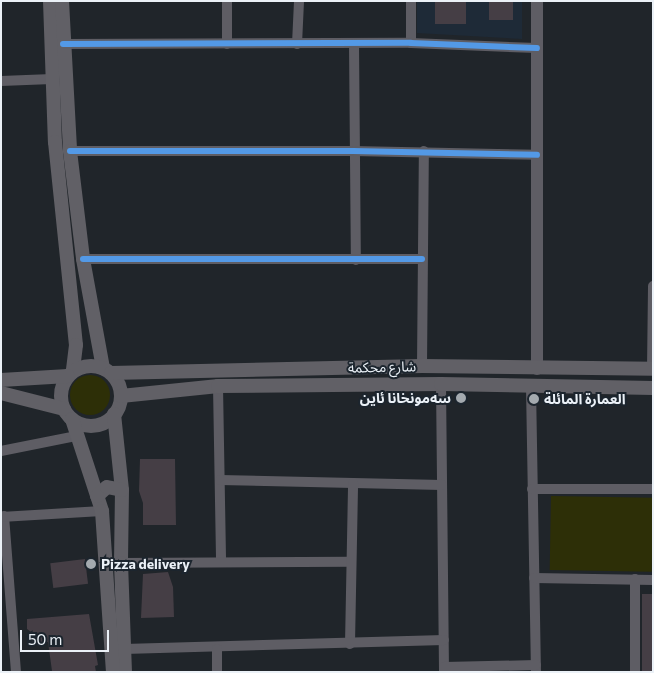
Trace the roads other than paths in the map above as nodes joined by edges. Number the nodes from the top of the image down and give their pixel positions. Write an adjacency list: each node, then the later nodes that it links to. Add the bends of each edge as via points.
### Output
1 (50, 1): 13 (main road)
2 (62, 1): 7 (main road)
3 (228, 1): 8 (street)
4 (299, 1): 9 (street)
5 (411, 1): 11 (street)
6 (537, 1): 12 (street)
7 (63, 44): 8 (street); 15 (main road)
8 (227, 44): 9 (street)
9 (297, 44): 10 (street)
10 (354, 44): 11 (street); 16 (street)
11 (411, 44): 12 (street)
12 (537, 48): 18 (street)
13 (52, 79): 14 (street); 27 (main road, via 76,345)
14 (1, 81)
15 (70, 151): 16 (street); 19 (main road)
16 (353, 151): 17 (street); 21 (street)
17 (424, 152): 18 (street); 20 (street)
18 (537, 155): 24 (street)
19 (83, 258): 21 (street); 26 (main road)
20 (422, 259): 21 (street); 23 (street)
21 (356, 260)
22 (653, 286): 25 (street)
23 (422, 366): 24 (main road, شارع محكمة); 26 (main road, شارع محكمة)
24 (536, 369): 25 (main road, شارع محكمة)
25 (652, 369)
26 (107, 370): 27 (main road, via 87,366); 34 (main road, via 118,383)
27 (70, 374): 28 (main road); 35 (main road, via 61,398)
28 (1, 380)
29 (441, 384): 30 (main road, شارع محكمة); 31 (main road, شارع محكمة); 41 (street)
30 (218, 386): 34 (main road, شارع محكمة); 39 (street)
31 (531, 387): 32 (main road, شارع محكمة); 42 (street)
32 (653, 388)
33 (1, 393): 35 (main road)
34 (121, 396): 36 (main road)
35 (68, 414): 36 (main road, via 94,426); 37 (main road)
36 (114, 414): 44 (main road)
37 (76, 436): 38 (street); 45 (main road)
38 (1, 451)
39 (220, 480): 40 (street); 48 (street)
40 (353, 482): 41 (street); 49 (street)
41 (442, 485): 54 (street)
42 (532, 489): 43 (street); 51 (street)
43 (653, 489)
44 (122, 490): 45 (main road, via 107,487); 50 (main road)
45 (97, 496): 46 (main road)
46 (102, 511): 47 (street); 61 (main road)
47 (3, 516): 60 (street)
48 (221, 561): 49 (street); 50 (street)
49 (350, 562): 55 (street)
50 (121, 563): 56 (main road)
51 (534, 578): 52 (street); 58 (street)
52 (635, 579): 53 (street); 64 (street)
53 (653, 580)
54 (444, 640): 55 (street); 59 (street)
55 (350, 644): 57 (street)
56 (124, 649): 57 (street); 62 (main road)
57 (217, 649): 63 (street)
58 (536, 668): 59 (street)
59 (444, 669)
60 (16, 672)
61 (113, 672)
62 (125, 672)
63 (217, 672)
64 (635, 672)

